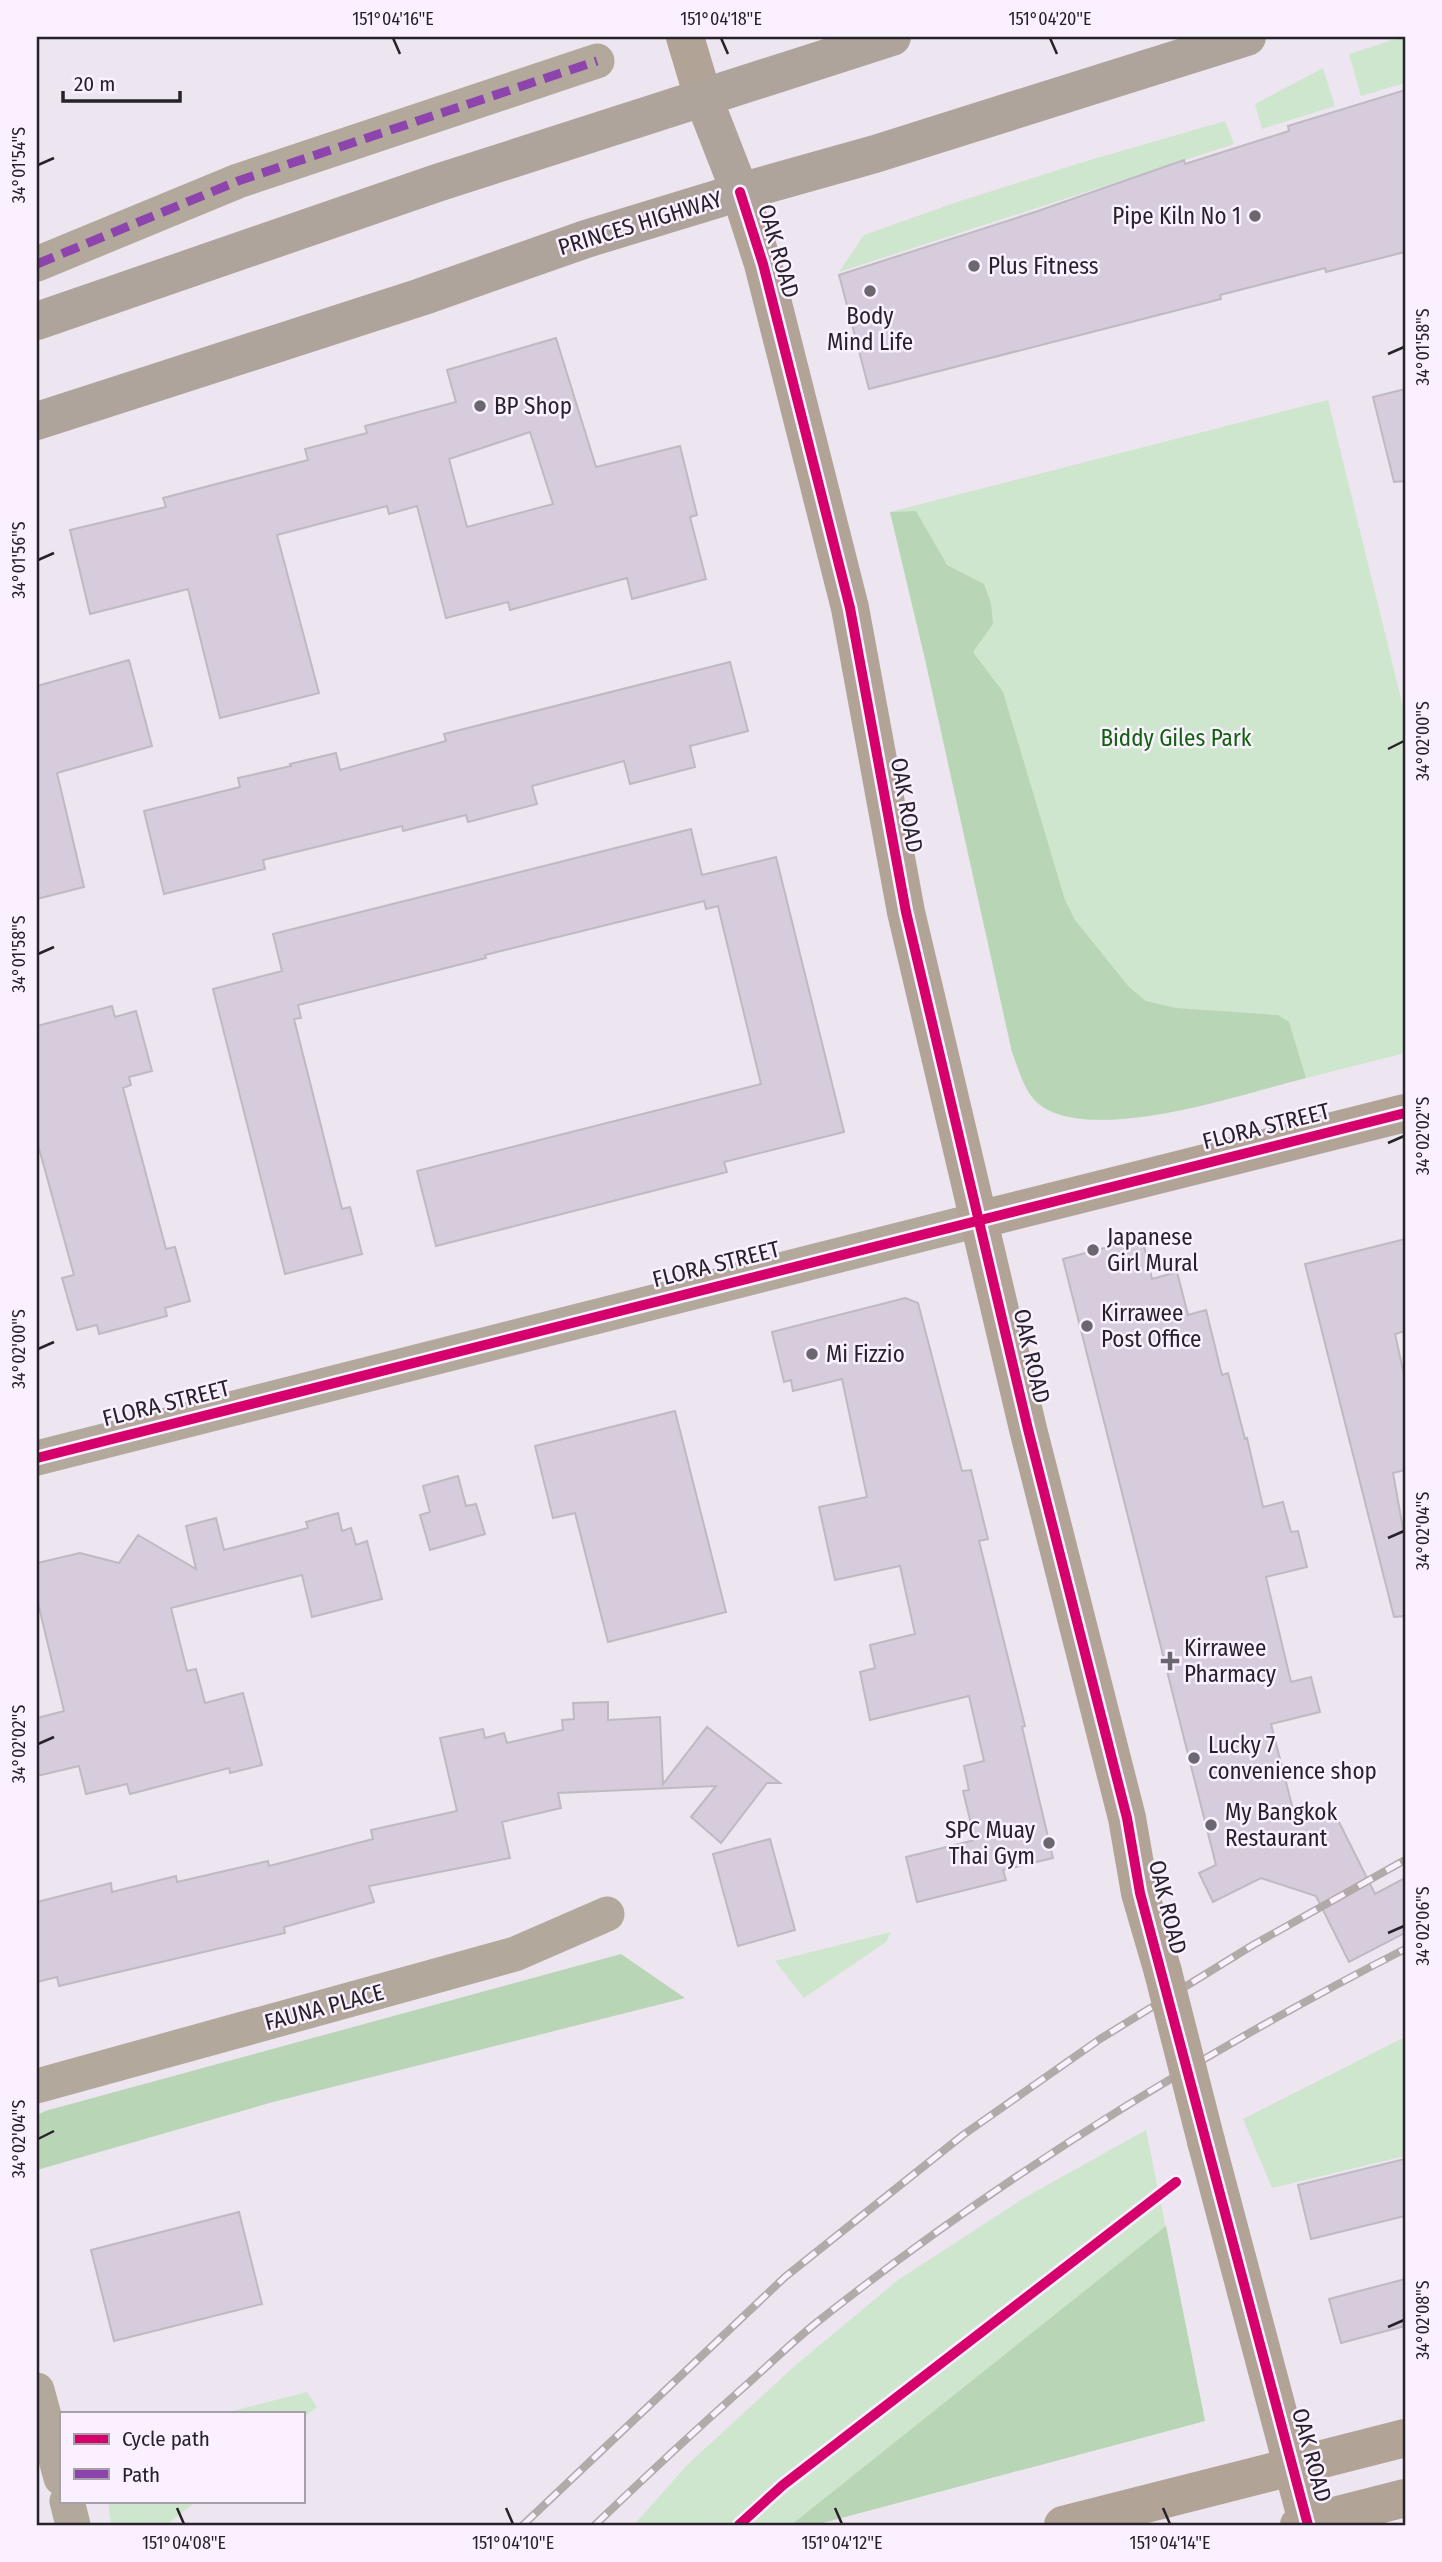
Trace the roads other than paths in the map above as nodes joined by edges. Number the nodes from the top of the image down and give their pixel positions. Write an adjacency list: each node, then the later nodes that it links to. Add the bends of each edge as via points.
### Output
1 (685, 37): 5 (street, OAK ROAD)
2 (892, 37): 5 (highway)
3 (1247, 37): 6 (highway, PRINCES HIGHWAY)
4 (597, 61): 7 (street, via 238,181)
5 (703, 97): 6 (highway, OAK ROAD); 8 (highway)
6 (740, 192): 9 (highway, PRINCES HIGHWAY); 11 (street, OAK ROAD, via 763,264 850,608 906,912)
7 (37, 264)
8 (37, 321)
9 (37, 421)
10 (1405, 1112): 11 (street, FLORA STREET)
11 (978, 1220): 12 (street, FLORA STREET); 17 (street, OAK ROAD, bridge, via 1127,1818 1140,1893)
12 (37, 1458)
13 (607, 1914): 14 (street, FAUNA PLACE, via 515,1954)
14 (37, 2086)
15 (37, 2390): 18 (street)
16 (1405, 2438): 17 (street)
17 (1294, 2466): 22 (street); 23 (street, OAK ROAD)
18 (60, 2474)
19 (1405, 2498): 23 (street)
20 (67, 2502): 21 (street)
21 (73, 2525)
22 (1063, 2525)
23 (1305, 2525)

